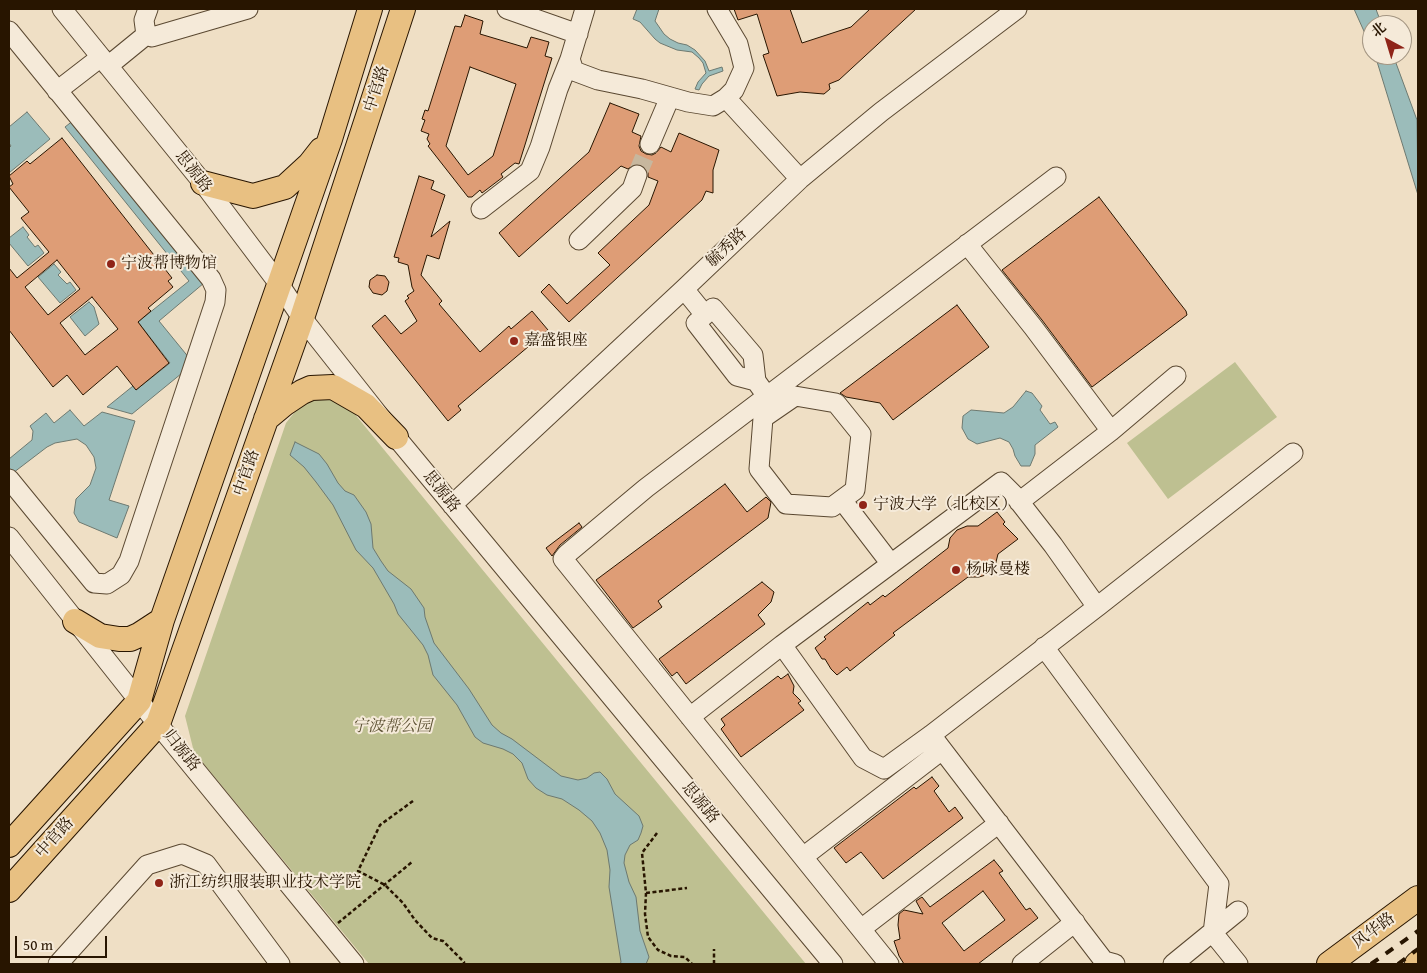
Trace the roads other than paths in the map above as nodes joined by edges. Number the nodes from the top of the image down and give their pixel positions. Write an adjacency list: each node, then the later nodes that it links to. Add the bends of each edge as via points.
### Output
1 (62, 9): 14 (street, 思源路)
2 (148, 9): 12 (street, via 144,20)
3 (248, 9): 12 (street, via 152,37)
4 (370, 9): 18 (main road, 中官路)
5 (403, 9): 30 (main road, 中官路)
6 (506, 9): 11 (street)
7 (585, 9): 11 (street)
8 (717, 9): 17 (street, via 738,44 744,68 734,90)
9 (1016, 9): 22 (street, 毓秀路, via 881,112)
10 (9, 31): 15 (street)
11 (578, 34): 13 (street)
12 (146, 35): 14 (street)
13 (570, 59): 16 (street, via 574,72); 24 (street, via 530,171)
14 (104, 62): 15 (street); 23 (street, 思源路)
15 (57, 91): 38 (street, via 211,279 216,290 215,302 129,561 121,575 107,584 94,583)
16 (670, 96): 17 (street, via 713,106); 19 (street)
17 (726, 98): 22 (street)
18 (330, 139): 23 (main road, via 310,164 285,187 253,196); 27 (main road, 中官路)
19 (650, 144)
20 (638, 175): 25 (street, via 632,189)
21 (1056, 177): 26 (street)
22 (800, 179): 28 (street, 毓秀路)
23 (203, 184): 27 (street, 思源路)
24 (481, 209)
25 (579, 240)
26 (967, 244): 33 (street); 35 (street)
27 (278, 284): 30 (street, 思源路); 45 (main road, 中官路)
28 (684, 289): 29 (street); 41 (street, 毓秀路)
29 (705, 315): 32 (street, via 713,308 753,355); 32 (street, via 696,323 737,376)
30 (302, 318): 34 (main road, 中官路); 36 (street, 思源路)
31 (1176, 376): 35 (street)
32 (756, 381): 33 (street)
33 (772, 403): 39 (street, via 763,418 759,470 786,504 832,507); 39 (street, via 795,396 836,403 861,434 855,490); 50 (street, via 646,488 563,559)
34 (266, 419): 36 (main road, via 302,392 311,388 333,387 366,406); 51 (main road, 中官路)
35 (1111, 431): 40 (street)
36 (396, 437): 41 (street, 思源路)
37 (1293, 453): 44 (street)
38 (9, 478)
39 (842, 500): 43 (street)
40 (1019, 502): 43 (street, via 1001,482); 44 (street)
41 (452, 505): 66 (street, 思源路)
42 (9, 537): 46 (street, 归源路)
43 (891, 564): 47 (street)
44 (1097, 607): 48 (street)
45 (162, 620): 46 (main road, via 139,635 119,639 100,636); 49 (main road, 中官路)
46 (75, 621): 49 (street, 归源路)
47 (782, 646): 50 (street); 52 (street, via 863,758 884,769)
48 (1044, 647): 52 (street); 62 (street, via 1219,884)
49 (139, 701): 51 (street, 归源路); 55 (main road, 中官路)
50 (690, 717): 56 (street)
51 (158, 724): 57 (main road, 中官路); 65 (street, 归源路)
52 (930, 735): 53 (street)
53 (942, 750): 54 (street); 56 (street)
54 (999, 823): 60 (street); 61 (street)
55 (9, 845)
56 (803, 857): 61 (street)
57 (9, 890)
58 (1418, 898): 72 (main road, 风华路)
59 (1238, 911): 62 (street)
60 (1075, 922): 68 (street); 69 (street, via 1104,961)
61 (861, 929): 67 (street)
62 (1213, 932): 70 (street); 71 (street)
63 (58, 964): 64 (street, via 147,865 182,854 206,864)
64 (280, 964)
65 (354, 964)
66 (833, 964)
67 (889, 964)
68 (1022, 964)
69 (1114, 964)
70 (1173, 964)
71 (1238, 964)
72 (1329, 964)

